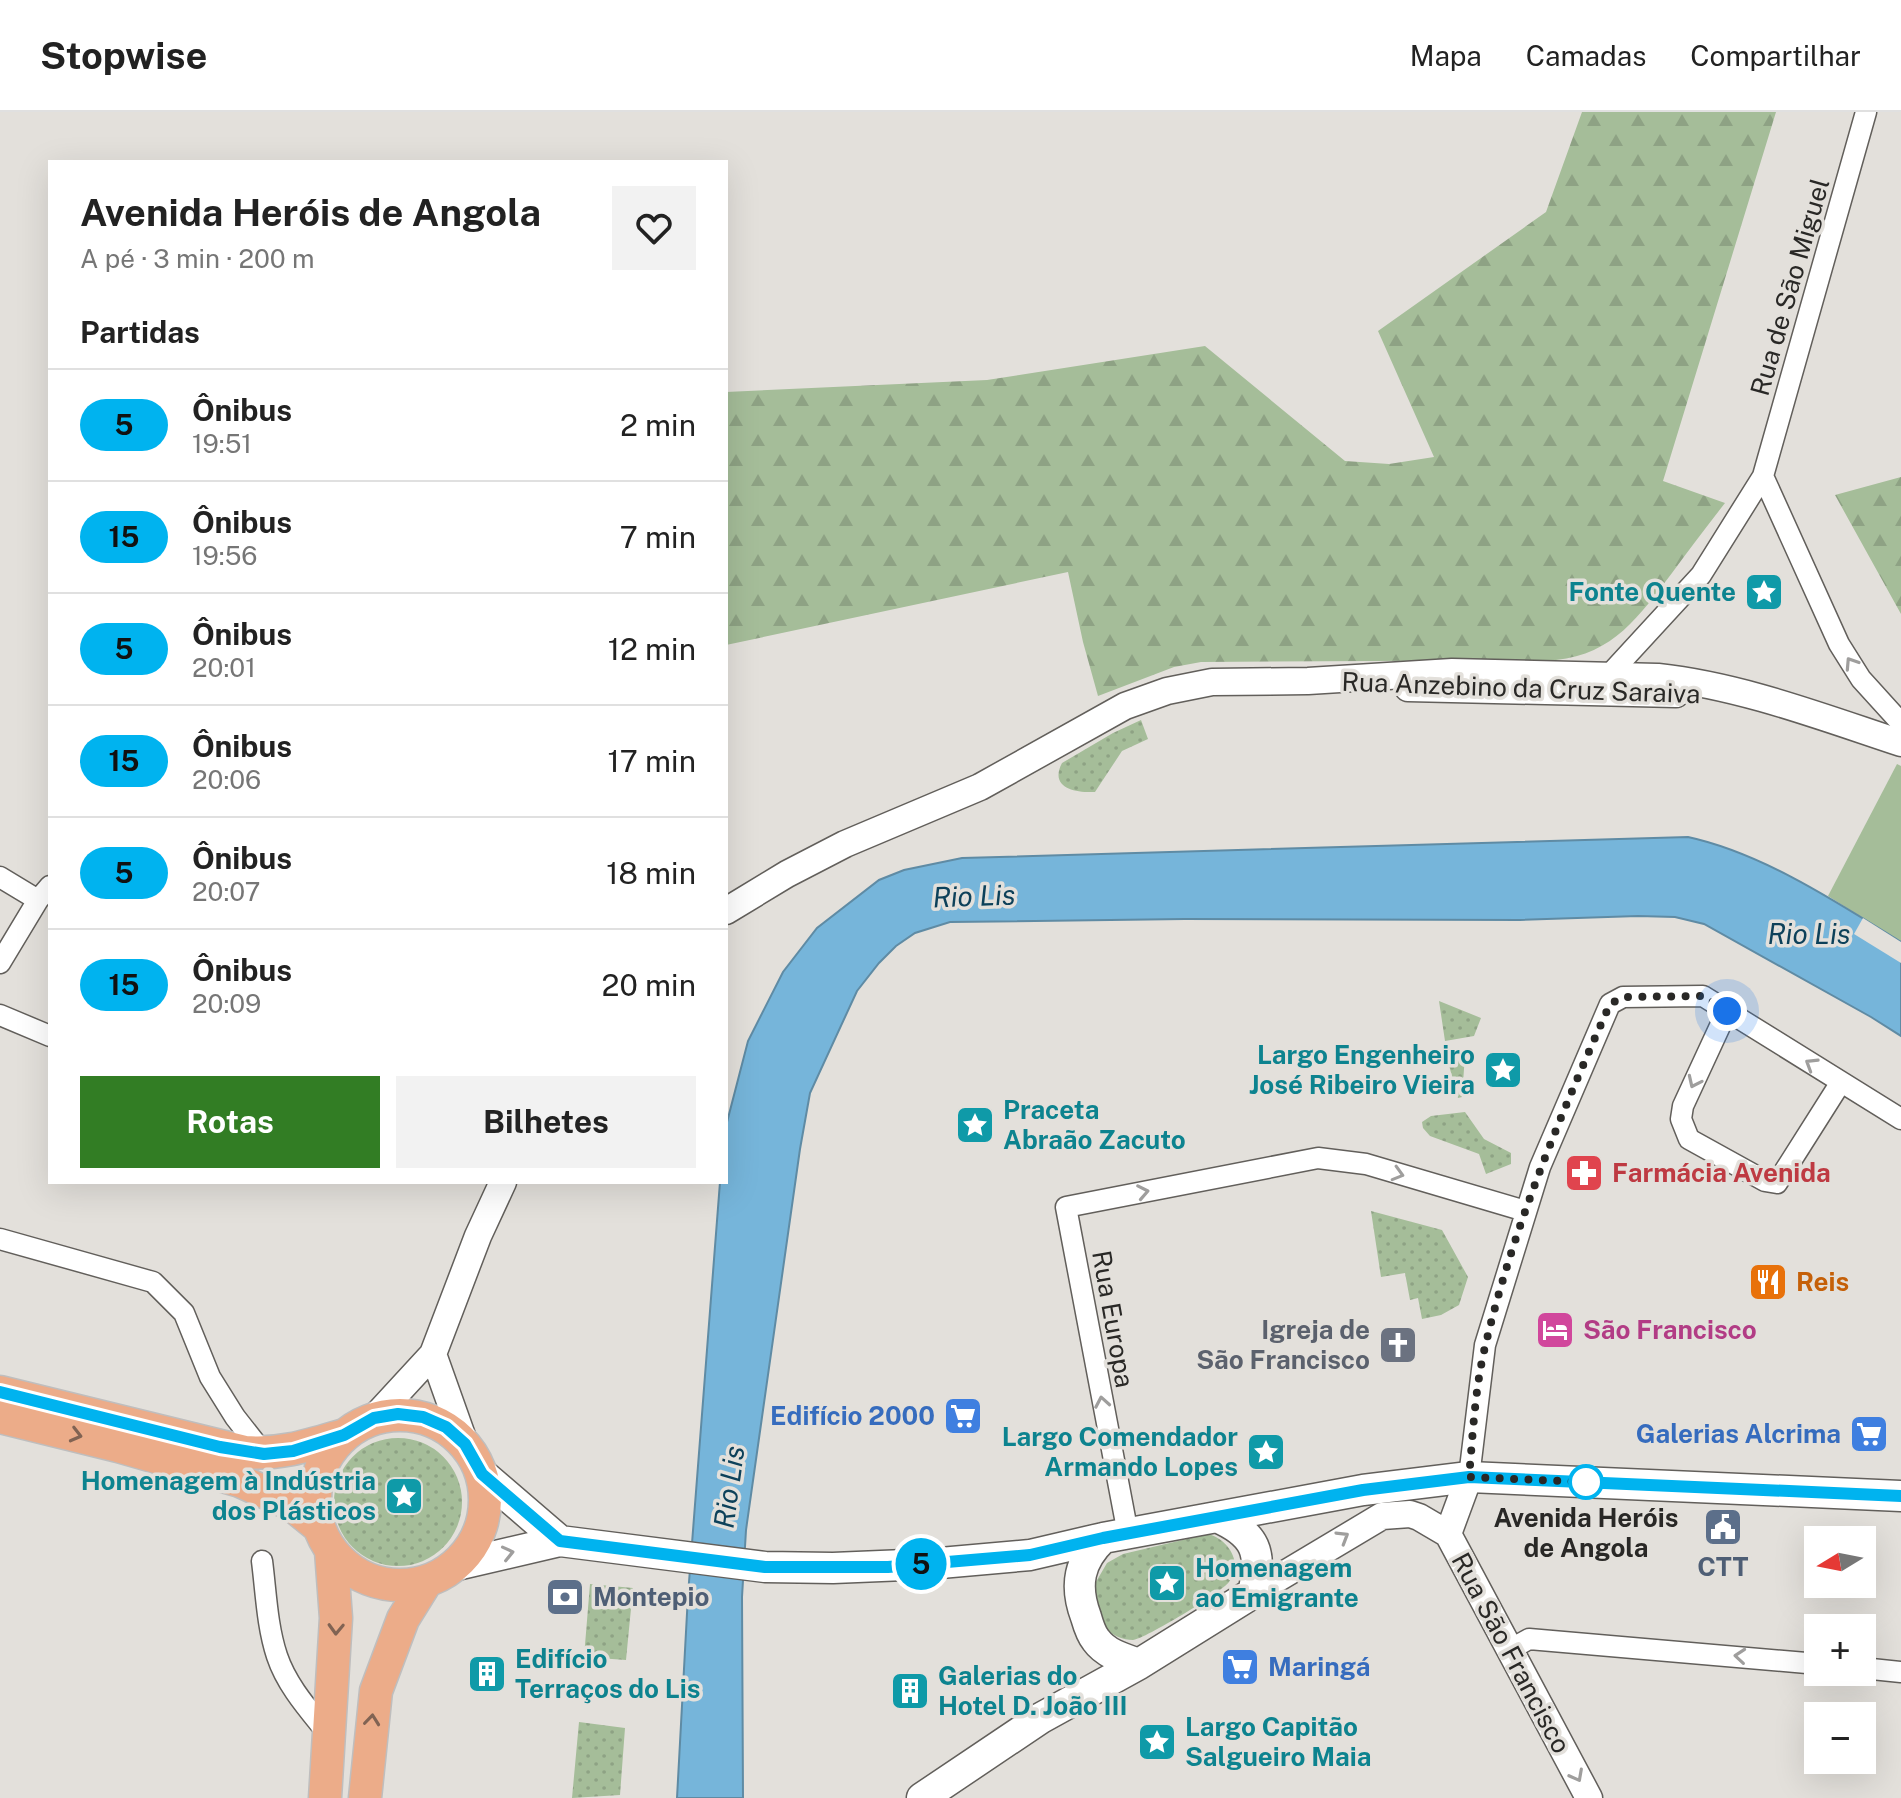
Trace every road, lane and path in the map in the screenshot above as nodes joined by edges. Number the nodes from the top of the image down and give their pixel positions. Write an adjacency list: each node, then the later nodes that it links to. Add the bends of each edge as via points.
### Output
1 (1866, 112): 2 (street, Rua de São Miguel)
2 (1763, 476): 3 (street, Rua de São Miguel, via 1701,575); 4 (street, one-way to 2, via 1861,679 1839,644)
3 (1604, 684): 5 (street, Rua Anzebino da Cruz Saraiva, via 1734,692); 8 (street, Rua Anzebino da Cruz Saraiva, via 1447,691 1308,681 1212,682 1145,698 980,787 845,844)
4 (1901, 723)
5 (1901, 743)
6 (0, 877): 7 (street)
7 (44, 893): 9 (street)
8 (728, 910)
9 (0, 963)
10 (1727, 1011): 13 (street, one-way to 10); 13 (street, one-way to 13, via 1683,1106 1681,1119 1689,1139 1777,1183); 16 (street, Rua São Francisco, via 1703,996 1623,997 1610,1004)
11 (0, 1015): 12 (street)
12 (48, 1035)
13 (1841, 1082): 14 (street)
14 (1901, 1119)
15 (502, 1184): 18 (street)
16 (1525, 1211): 26 (street, Rua São Francisco, via 1485,1345); 30 (street, Rua Europa, one-way to 16, via 1066,1207 1318,1158 1366,1164)
17 (0, 1239): 24 (street, via 153,1282 184,1313 210,1377)
18 (433, 1354): 21 (street); 23 (street)
19 (0, 1392): 24 (main road)
20 (0, 1417): 31 (main road, one-way to 31, via 240,1481 291,1504)
21 (374, 1418): 22 (main road); 23 (main road, via 423,1417 446,1427)
22 (344, 1435): 24 (main road); 31 (main road, via 317,1477 314,1502)
23 (465, 1444): 25 (main road)
24 (264, 1454)
25 (482, 1474): 32 (main road); 35 (main road, via 483,1523)
26 (1469, 1477): 27 (main road); 28 (main road); 29 (street, Rua São Francisco)
27 (1901, 1496)
28 (1217, 1517): 30 (main road); 38 (main road, via 1236,1525 1253,1545 1259,1566)
29 (1448, 1534): 38 (street, one-way to 29, via 1382,1516 1410,1514); 40 (street, Rua São Francisco)
30 (1116, 1536): 33 (main road); 37 (main road, via 1087,1557)
31 (325, 1539): 36 (main road, via 354,1573 377,1583); 46 (main road, one-way to 46, via 336,1618)
32 (560, 1541): 33 (main road, via 765,1567 888,1567); 35 (main road, one-way to 32)
33 (1030, 1555): 37 (main road)
34 (262, 1561): 46 (street, via 276,1654 299,1698)
35 (457, 1565): 36 (main road)
36 (426, 1582): 48 (main road, one-way to 36, via 376,1691 403,1619)
37 (1078, 1585): 39 (main road)
38 (1253, 1593): 42 (main road)
39 (1096, 1640): 42 (main road); 45 (main road)
40 (1509, 1650): 41 (street, one-way to 40, via 1529,1639); 50 (street, Rua São Francisco, one-way to 50)
41 (1804, 1663)
42 (1139, 1664): 45 (main road)
43 (1876, 1669): 44 (street)
44 (1901, 1672)
45 (1079, 1698): 49 (main road)
46 (329, 1735): 47 (main road)
47 (325, 1798)
48 (365, 1798)
49 (922, 1798)
50 (1589, 1798)

